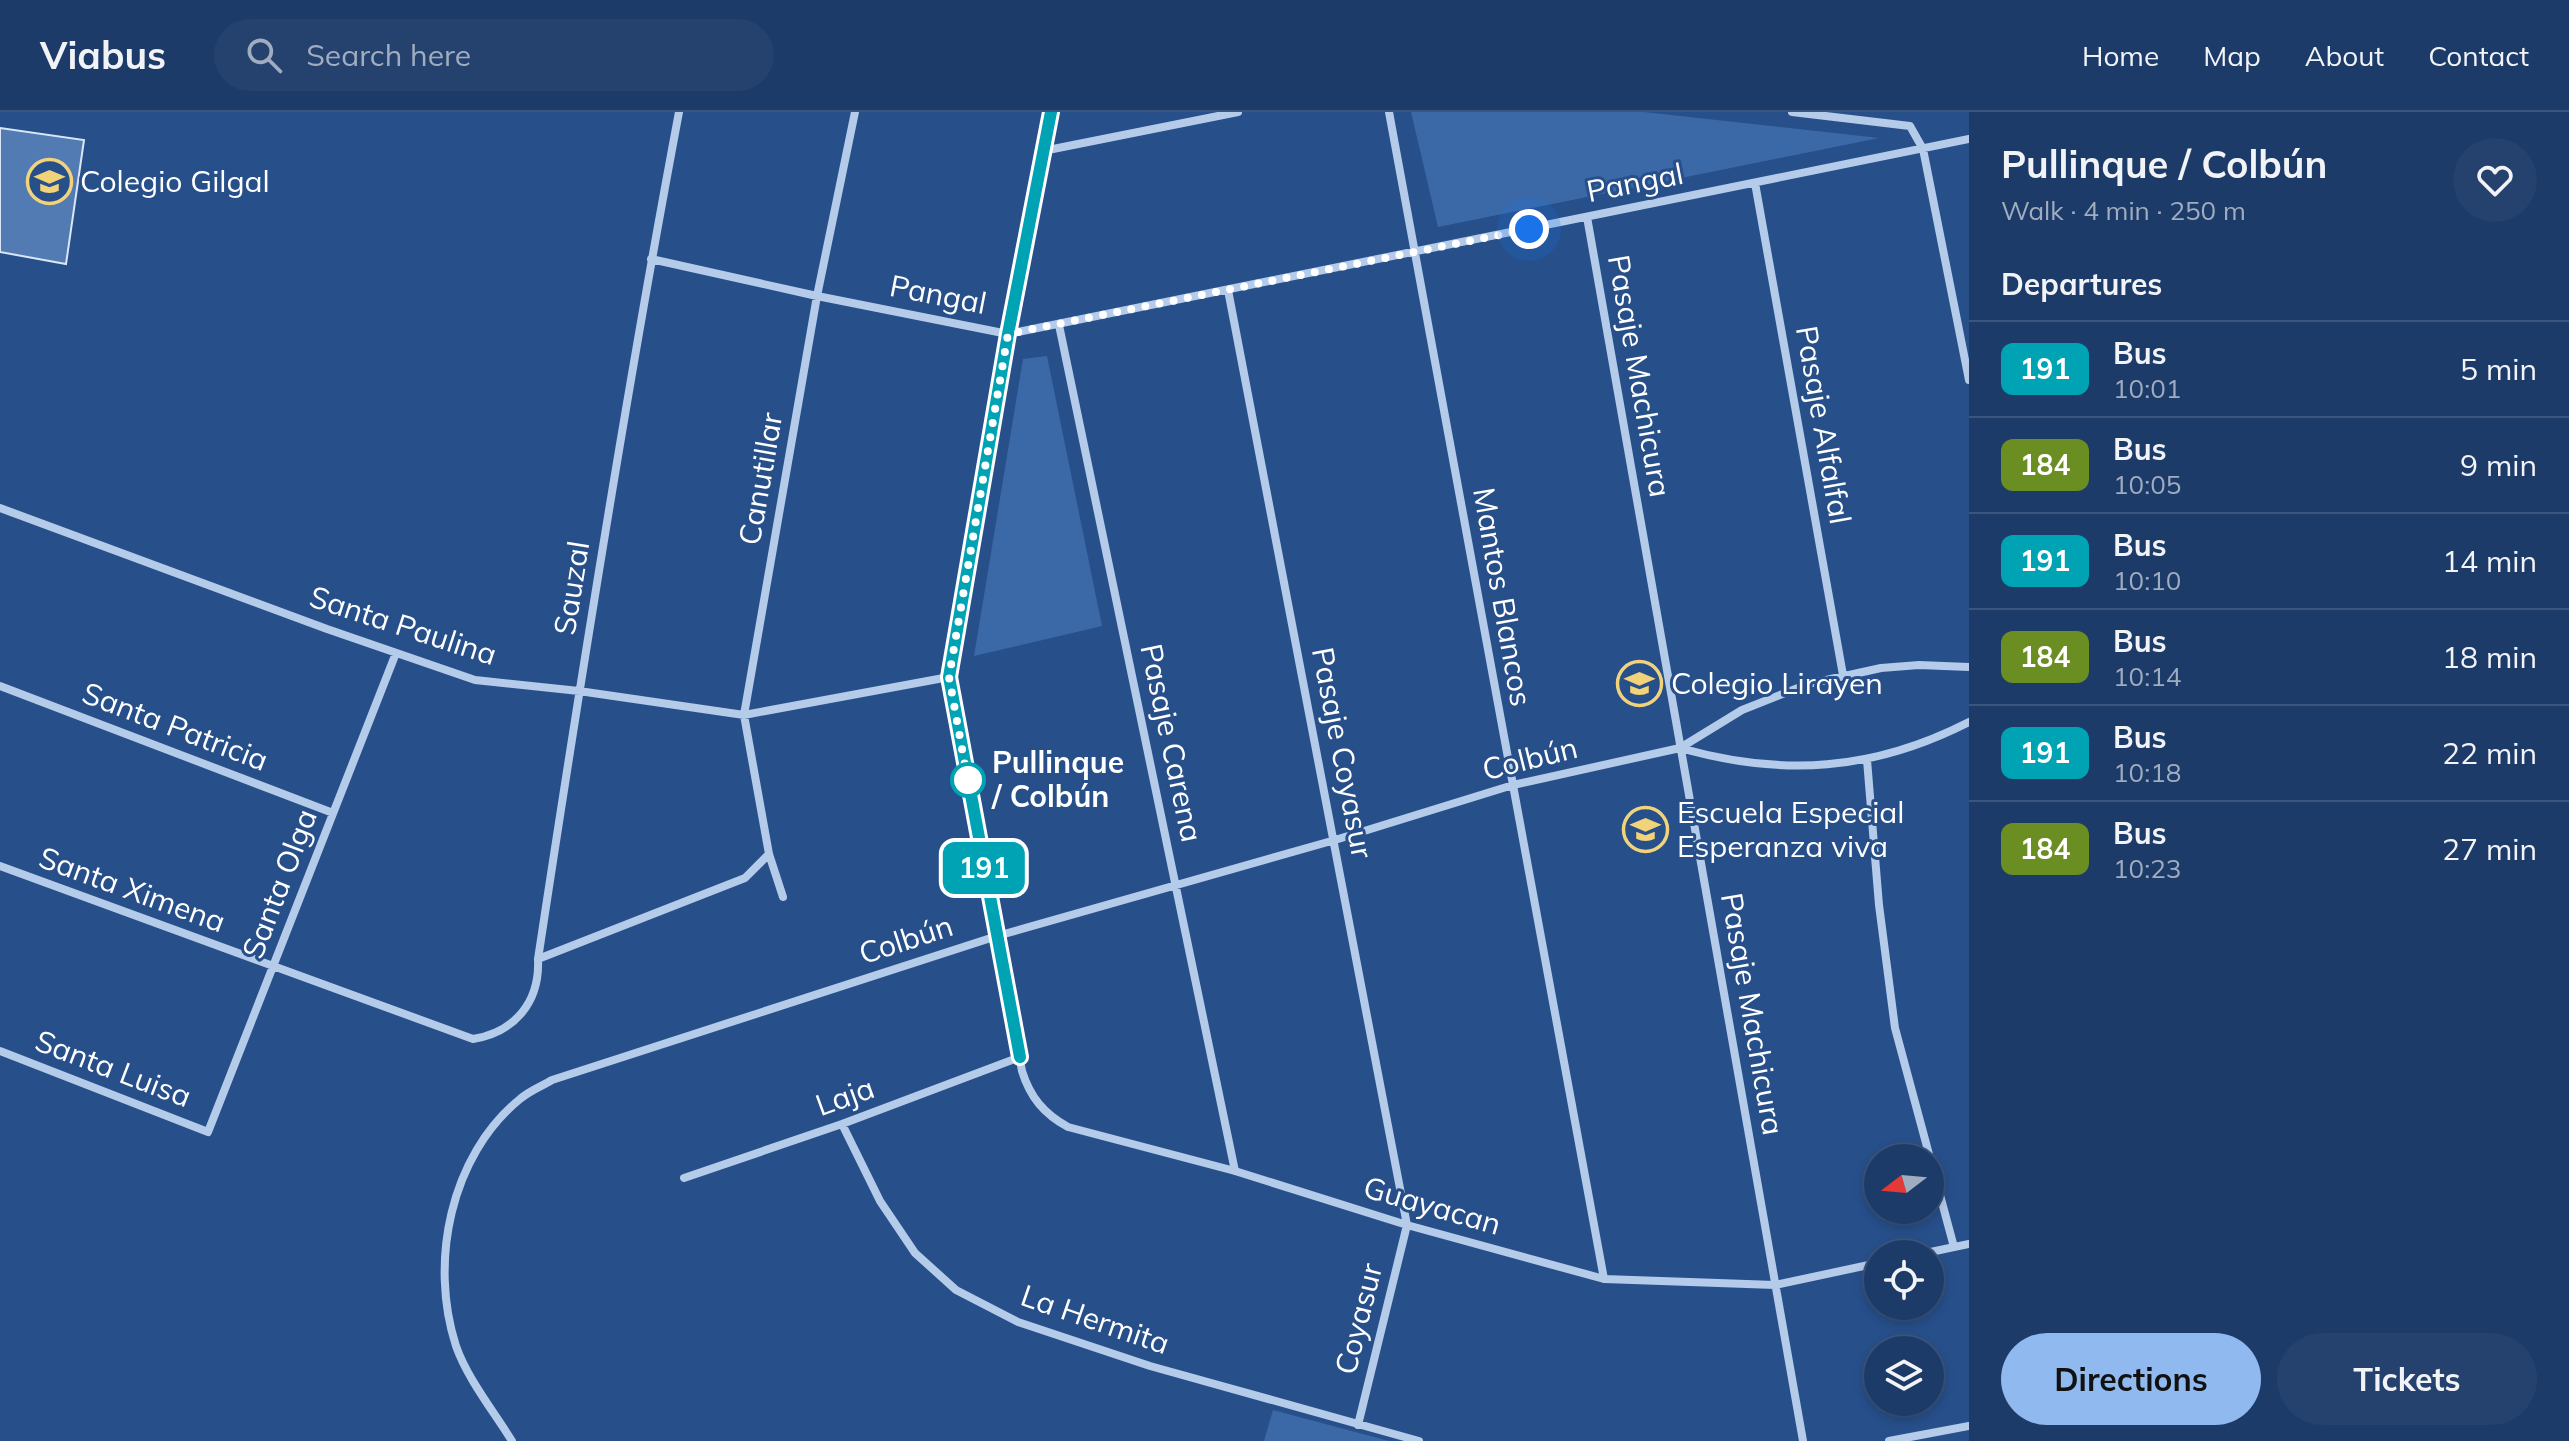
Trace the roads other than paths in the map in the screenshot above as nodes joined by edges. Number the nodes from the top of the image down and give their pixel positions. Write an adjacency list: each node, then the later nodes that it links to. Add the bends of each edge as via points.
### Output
1 (679, 112): 14 (street, Sauzal)
2 (855, 112): 16 (street, Canutillar)
3 (1051, 112): 10 (street)
4 (1238, 112): 7 (street)
5 (1389, 112): 13 (street, Mantos Blancos)
6 (1792, 112): 9 (street, via 1910,126)
7 (1197, 116): 10 (street)
8 (1969, 139): 9 (street, Pangal)
9 (1923, 149): 11 (street, Pangal); 19 (street)
10 (1043, 151): 18 (street)
11 (1755, 183): 12 (street, Pangal); 23 (street, Pasaje Alfalfal)
12 (1587, 217): 13 (street, Pangal); 29 (street, Pasaje Machicura)
13 (1415, 252): 15 (street, Pangal); 31 (street, Mantos Blancos)
14 (651, 259): 16 (street, Pangal); 26 (street, Sauzal)
15 (1228, 290): 17 (street, Pangal); 33 (street, Pasaje Coyasur)
16 (817, 296): 18 (street, Pangal); 27 (street, Canutillar)
17 (1059, 325): 18 (street, Pangal); 36 (street, Pasaje Carena)
18 (1008, 334): 24 (street)
19 (1969, 380)
20 (0, 508): 21 (street, Santa Paulina)
21 (396, 653): 26 (street, Santa Paulina, via 475,680); 32 (street, Santa Olga)
22 (1969, 667): 23 (street, Colbún, via 1919,665)
23 (1843, 675): 29 (street, Colbún, via 1742,710)
24 (949, 677): 27 (street, Santa Paulina); 38 (street, Guayacan)
25 (0, 686): 32 (street, Santa Patricia)
26 (579, 691): 27 (street, Santa Paulina); 39 (street, Sauzal)
27 (744, 715): 34 (street, Canutillar)
28 (1969, 722): 30 (street, Colbún)
29 (1680, 748): 30 (street, Colbún, via 1767,765); 31 (street, Colbún); 54 (street, Pasaje Machicura)
30 (1867, 760): 50 (street, via 1895,1028)
31 (1513, 785): 33 (street, Colbún); 53 (street, Mantos Blancos)
32 (333, 813): 40 (street, Santa Olga)
33 (1335, 840): 36 (street, Colbún); 48 (street, Pasaje Coyasur)
34 (769, 854): 37 (street, Canutillar); 39 (street, via 745,878)
35 (0, 866): 40 (street, Santa Ximena)
36 (1177, 885): 38 (street, Colbún); 46 (street, Pasaje Carena)
37 (783, 897)
38 (997, 936): 43 (street, Guayacan); 57 (street, Colbún, via 552,1080 512,1107 462,1182 444,1265 444,1293 457,1348)
39 (538, 959): 41 (street, Sauzal, via 536,987 523,1013 501,1031)
40 (273, 968): 41 (street, Santa Ximena); 45 (street, Santa Olga)
41 (473, 1039)
42 (0, 1051): 45 (street, Santa Luisa)
43 (1020, 1057): 44 (street, Laja); 46 (street, Guayacan, via 1032,1096 1068,1127)
44 (842, 1124): 47 (street, Laja); 55 (street, La Hermita, via 880,1201 915,1253 956,1290 1018,1322)
45 (208, 1132)
46 (1235, 1171): 48 (street, Guayacan)
47 (684, 1178)
48 (1407, 1225): 53 (street, Guayacan); 55 (street, Coyasur)
49 (1969, 1244): 50 (street)
50 (1954, 1247): 51 (street)
51 (1944, 1249)
52 (1864, 1266): 54 (street, Guayacan)
53 (1604, 1279): 54 (street, Guayacan)
54 (1775, 1285): 59 (street, Pasaje Machicura)
55 (1358, 1425): 58 (street, La Hermita)
56 (1969, 1426): 60 (street)
57 (512, 1441)
58 (1419, 1441)
59 (1803, 1441)
60 (1889, 1441)

